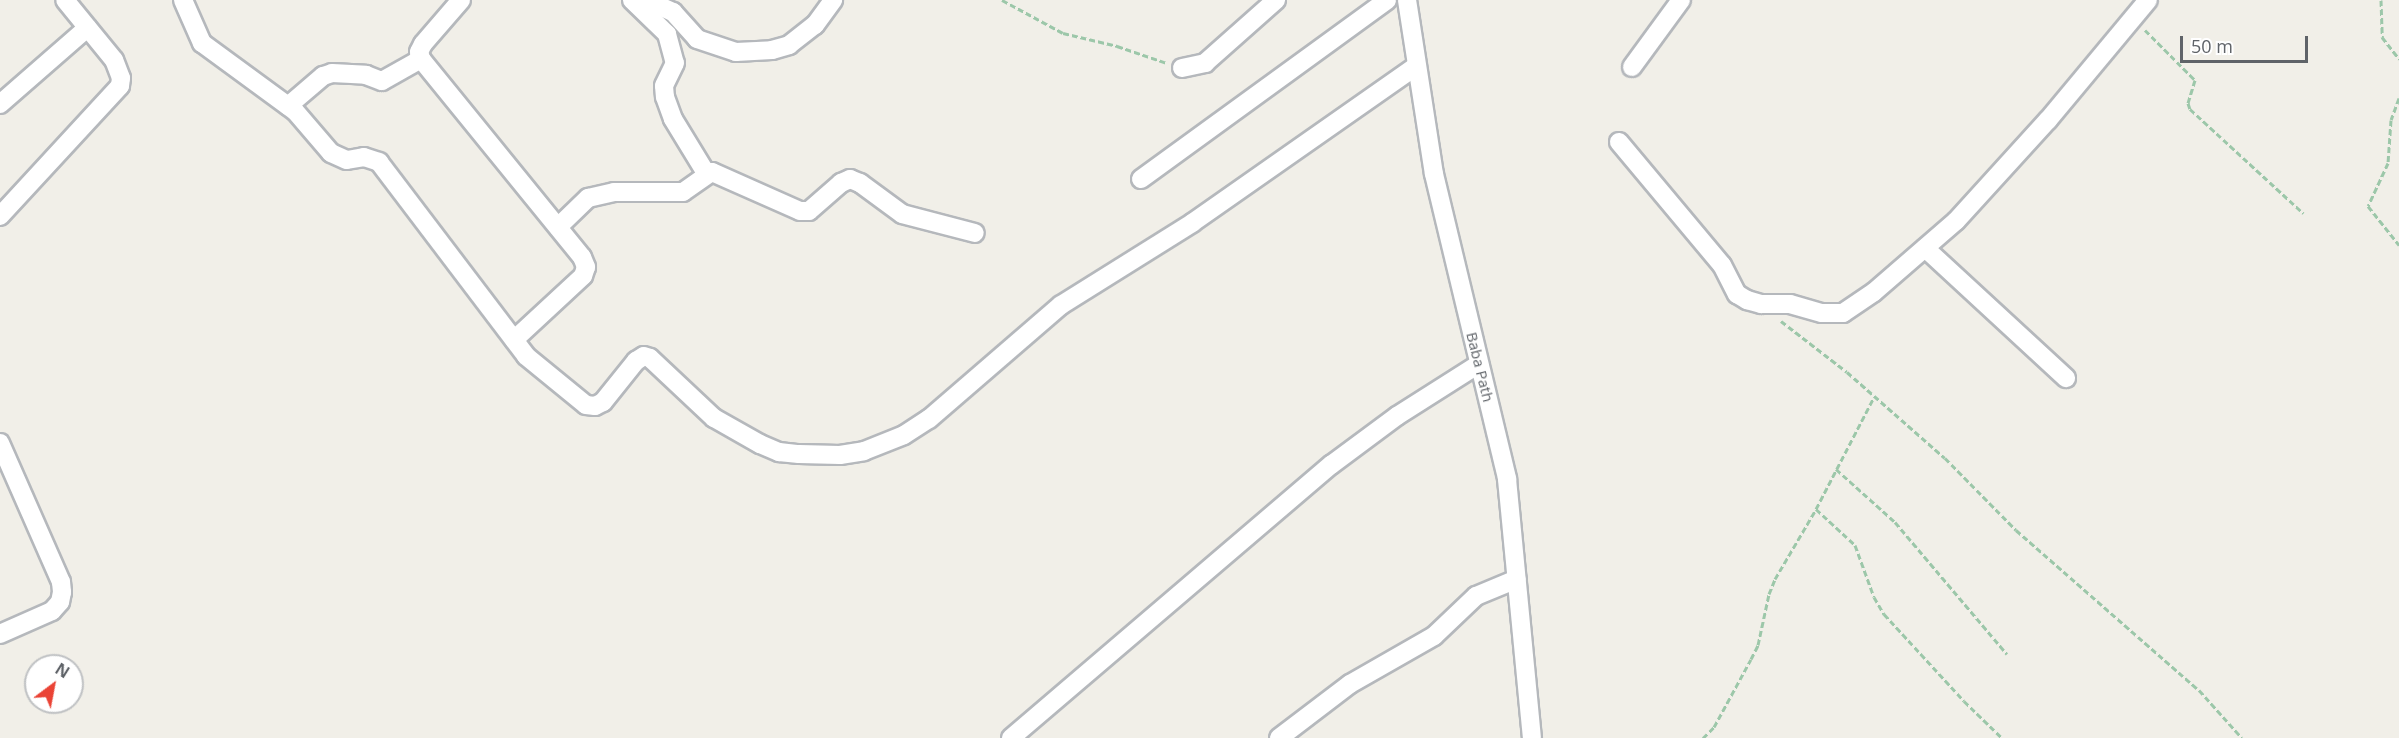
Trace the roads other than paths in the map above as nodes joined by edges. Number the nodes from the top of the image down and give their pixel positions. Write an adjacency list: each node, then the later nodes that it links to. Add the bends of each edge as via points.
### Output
1 (65, 0): 12 (street)
2 (183, 0): 18 (street, via 202,43)
3 (461, 0): 13 (street, via 423,44)
4 (632, 0): 20 (street, via 667,34 675,63 664,86 665,97 673,119)
5 (646, 0): 6 (street, via 673,12 697,39 736,52 789,45 815,25)
6 (833, 0)
7 (1276, 0): 16 (street, via 1205,63)
8 (1387, 0): 21 (street)
9 (1407, 0): 14 (street, Baba Path)
10 (1681, 0): 15 (street)
11 (2148, 0): 25 (street, via 2048,120 1973,203)
12 (87, 28): 17 (street); 22 (street, via 119,70 120,86)
13 (421, 59): 18 (street, via 382,81 366,75 323,76); 23 (street)
14 (1416, 66): 26 (street, via 1192,223 1061,305 929,418 904,435 864,451 799,454 779,452 760,444 706,412 659,364 644,356 603,402 586,405 539,369); 27 (street, Baba Path, via 1437,186)
15 (1632, 67)
16 (1182, 68)
17 (0, 104)
18 (288, 106): 26 (street, via 339,158 371,157 379,162)
19 (1619, 142): 25 (street, via 1722,265 1737,294 1746,300 1843,313)
20 (706, 173): 23 (street, via 683,192 614,192 588,198); 24 (street, via 720,174 800,211 809,211 841,183 850,180 902,214)
21 (1141, 179)
22 (0, 216)
23 (558, 227): 26 (street, via 582,257 586,267 583,276)
24 (975, 233)
25 (1925, 248): 28 (street)
26 (514, 340)
27 (1479, 364): 30 (street, Baba Path, via 1508,479); 32 (street, via 1397,416 1331,465)
28 (2066, 378)
29 (0, 443): 31 (street, via 62,592 52,611)
30 (1517, 579): 33 (street, via 1476,596 1434,636 1350,684); 34 (street, Baba Path)
31 (0, 634)
32 (1011, 738)
33 (1279, 738)
34 (1532, 738)

